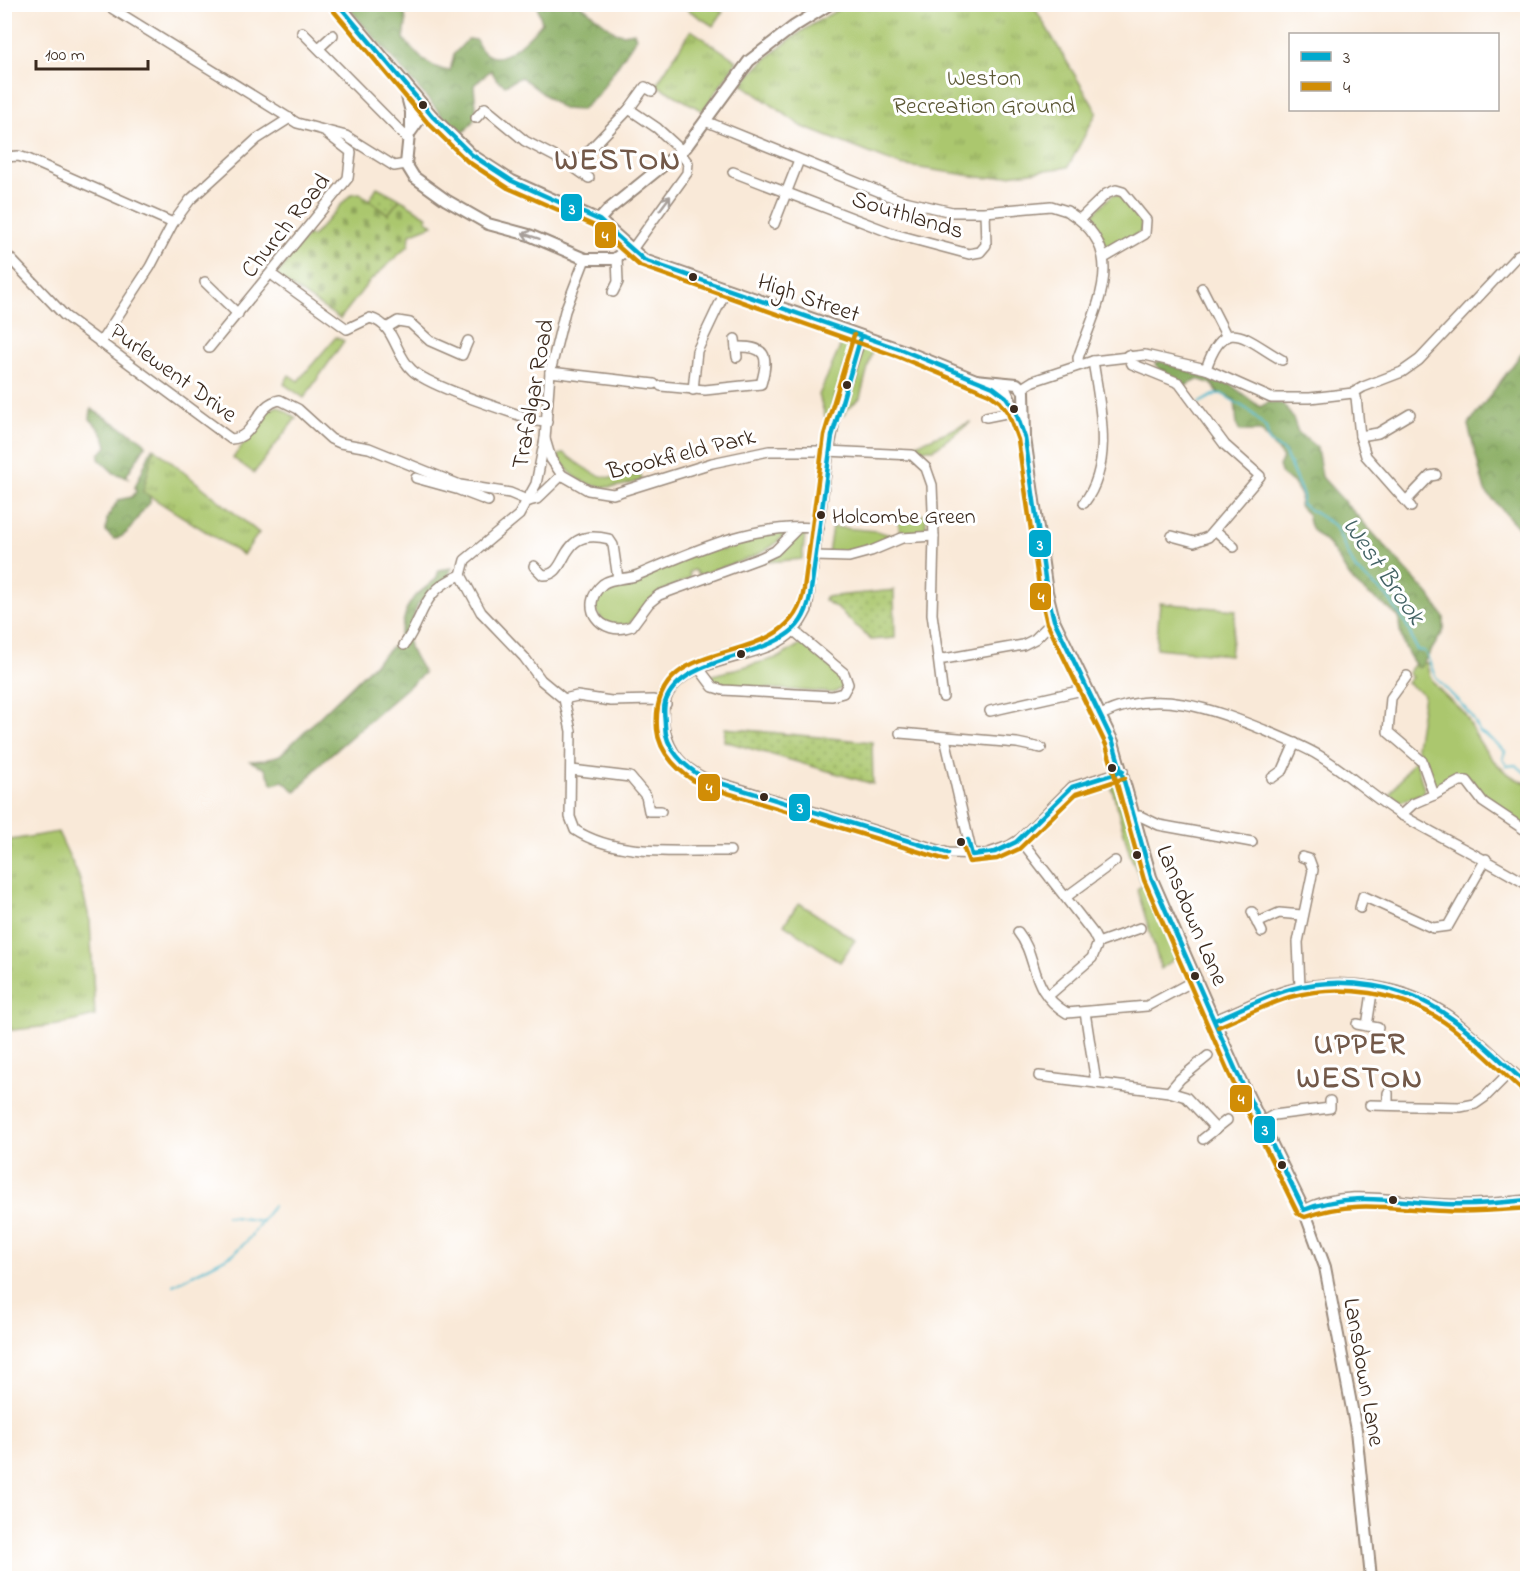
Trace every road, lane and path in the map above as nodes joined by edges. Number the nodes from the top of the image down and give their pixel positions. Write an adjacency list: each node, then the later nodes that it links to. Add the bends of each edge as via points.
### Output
1 (105, 4): 11 (street)
2 (338, 4): 7 (street)
3 (830, 4): 13 (street, via 749,61)
4 (302, 32): 6 (street)
5 (333, 35): 6 (street)
6 (319, 48): 15 (street)
7 (401, 78): 10 (street); 15 (street, via 408,94)
8 (652, 91): 9 (street, via 645,87)
9 (629, 109): 16 (street, via 657,128); 20 (street, via 584,156)
10 (433, 117): 15 (street, via 421,117); 26 (street, via 484,164 512,181)
11 (290, 118): 14 (street); 27 (street, via 257,139 190,200)
12 (476, 118): 20 (street, via 484,108 525,141)
13 (705, 122): 16 (street); 18 (street, Southlands)
14 (319, 129): 19 (street, via 346,136 394,166); 40 (street, Church Road, via 349,149 348,178)
15 (409, 133): 19 (street)
16 (681, 152): 26 (street); 29 (street, one-way to 16, via 687,173 688,164)
17 (4, 157): 27 (street, via 28,159)
18 (799, 160): 23 (street); 24 (street, Southlands, via 900,200 952,212)
19 (406, 164): 34 (street, one-way to 19, via 529,235 480,221 414,177)
20 (569, 164): 22 (street)
21 (733, 172): 23 (street, Southlands)
22 (589, 177)
23 (786, 193): 24 (street, Southlands, via 894,234 969,254 980,252 986,245); 28 (street)
24 (985, 212): 25 (street, Southlands, via 1051,206)
25 (1080, 219): 33 (street, Southlands, via 1095,236); 33 (street, via 1116,189 1146,220 1145,234)
26 (599, 220): 29 (street, High Street)
27 (173, 223): 45 (street, via 150,267)
28 (775, 225)
29 (630, 250): 32 (street); 37 (street, High Street, via 659,267)
30 (1527, 251): 57 (street, via 1518,255 1412,366)
31 (4, 252): 45 (street, Purlewent Drive, via 65,316)
32 (617, 258): 34 (street); 38 (street, via 618,282)
33 (1104, 258): 51 (street, Southlands, via 1104,284 1078,358)
34 (585, 259): 53 (street, Trafalgar Road, via 565,311)
35 (275, 277): 41 (street, via 347,329 370,318)
36 (205, 282): 40 (street)
37 (726, 290): 42 (street, High Street); 55 (street, via 697,351)
38 (613, 292)
39 (1201, 293): 43 (street)
40 (238, 314): 46 (street, Church Road)
41 (388, 327): 44 (street, via 404,321 439,346 462,355); 61 (street, via 406,364 422,378)
42 (861, 337): 54 (street, High Street); 65 (street)
43 (1227, 337): 49 (street, via 1250,340 1274,350); 52 (street, via 1214,346)
44 (468, 341)
45 (100, 343): 71 (street, Purlewent Drive, via 231,439 246,433 264,406 280,400 298,409 331,439 369,448)
46 (209, 348)
47 (736, 348): 55 (street, via 755,346 763,354 761,384)
48 (1128, 355): 50 (street); 52 (street, via 1162,357); 68 (street, via 1132,364 1179,383 1225,445)
49 (1282, 360)
50 (1093, 362): 51 (street); 74 (street, via 1102,441 1092,490)
51 (1079, 365): 56 (street)
52 (1206, 369): 57 (street, via 1271,398 1310,399)
53 (550, 372): 55 (street); 61 (street, Trafalgar Road)
54 (975, 380): 56 (street, High Street); 58 (street, High Street, via 993,387)
55 (693, 390)
56 (1019, 390): 58 (street, via 1018,402); 58 (street, via 1006,391); 63 (street, Lansdown Lane)
57 (1353, 393): 62 (street, via 1360,413)
58 (1009, 401): 60 (street, via 1006,413); 63 (street, Lansdown Lane)
59 (1410, 414): 62 (street, via 1378,433)
60 (986, 417)
61 (547, 422): 64 (street, Trafalgar Road)
62 (1360, 436): 66 (street, via 1366,456 1408,504)
63 (1025, 438): 85 (street, Lansdown Lane)
64 (545, 439): 67 (street); 73 (street, Trafalgar Road)
65 (829, 451): 67 (street, Brookfield Park, via 745,455 612,494 588,490); 76 (street); 78 (street, Brookfield Park, via 912,456 921,462 932,485)
66 (1431, 474)
67 (562, 475): 73 (street)
68 (1260, 476): 70 (street); 77 (street)
69 (416, 477): 71 (street)
70 (1269, 484)
71 (460, 487): 72 (street); 73 (street, Purlewent Drive, via 510,493)
72 (488, 501)
73 (529, 501): 83 (street, via 501,532 465,560)
74 (1084, 503)
75 (798, 528): 76 (street); 84 (street, via 731,537 636,576); 84 (street, via 775,551 659,595 632,626 614,630 599,622 592,603 602,585)
76 (819, 528): 81 (street)
77 (1216, 531): 79 (street); 80 (street, via 1201,541 1177,537)
78 (934, 536): 81 (street, via 902,538 849,557); 88 (street, Brookfield Park, via 932,614)
79 (1234, 547)
80 (1178, 549)
81 (815, 556): 86 (street, via 807,610)
82 (534, 567): 84 (street, via 543,575 554,574 573,543 602,537 613,545)
83 (460, 575): 87 (street, via 425,601 415,629); 95 (street, via 481,612 541,680)
84 (618, 579)
85 (1054, 620): 88 (street, via 1030,643); 92 (street, Lansdown Lane)
86 (794, 631): 89 (street, via 769,647); 89 (street, via 844,673 848,684 843,693 832,696 723,690 713,687)
87 (404, 645)
88 (938, 657): 94 (street, Brookfield Park)
89 (698, 667): 96 (street, via 682,678)
90 (1407, 676): 93 (street)
91 (1387, 681): 93 (street)
92 (1087, 688): 97 (street); 98 (street, Lansdown Lane)
93 (1396, 689): 106 (street, via 1391,698 1388,732 1422,761)
94 (943, 698)
95 (564, 699): 96 (street, via 577,696); 103 (street, via 570,722)
96 (666, 704): 114 (street, via 664,725 670,745 680,762 704,778 948,853)
97 (990, 711)
98 (1101, 715): 101 (street, via 1139,704 1184,703); 104 (street, Lansdown Lane)
99 (900, 733): 100 (street)
100 (945, 738): 102 (street); 114 (street)
101 (1295, 743): 105 (street, via 1283,770); 108 (street, via 1320,756)
102 (1041, 748)
103 (572, 770): 107 (street, via 630,777 646,796 649,811); 113 (street, via 570,821 580,833 622,846)
104 (1123, 771): 109 (street, Lansdown Lane); 111 (street, via 1072,787)
105 (1272, 778)
106 (1434, 795): 108 (street, via 1413,804); 110 (street, via 1467,781 1483,802)
107 (661, 811)
108 (1401, 815): 116 (street)
109 (1133, 817): 112 (street); 128 (street, Lansdown Lane, via 1151,877)
110 (1527, 832)
111 (1020, 839): 114 (street, via 995,852); 119 (street)
112 (1252, 842)
113 (730, 851)
114 (972, 855)
115 (1302, 857): 122 (street, via 1310,859 1313,870)
116 (1486, 859): 118 (street); 120 (street, via 1448,926 1434,928 1363,896)
117 (1115, 860): 119 (street)
118 (1527, 885)
119 (1066, 897): 127 (street)
120 (1360, 908)
121 (1252, 912): 123 (street)
122 (1302, 915): 123 (street, via 1279,913); 130 (street, via 1298,942)
123 (1257, 923): 126 (street)
124 (1141, 927): 127 (street)
125 (1017, 932): 131 (street, via 1024,940 1036,981)
126 (1262, 933)
127 (1098, 942): 131 (street, via 1092,958)
128 (1197, 979): 132 (street, via 1147,1006); 133 (street, Lansdown Lane)
129 (1373, 986): 130 (street); 135 (street); 138 (street, via 1416,998 1446,1014)
130 (1300, 987): 133 (street)
131 (1048, 996): 132 (street, via 1067,1013)
132 (1085, 1012): 140 (street)
133 (1215, 1020): 148 (street, Lansdown Lane)
134 (1357, 1024): 135 (street)
135 (1367, 1026): 136 (street)
136 (1378, 1028)
137 (1208, 1056): 142 (street)
138 (1511, 1071): 141 (street); 146 (street, via 1475,1104)
139 (1039, 1076): 140 (street)
140 (1096, 1083): 142 (street)
141 (1527, 1085)
142 (1169, 1092): 149 (street, via 1186,1097)
143 (1388, 1093): 146 (street)
144 (1330, 1101): 148 (street, via 1330,1108 1274,1115)
145 (1370, 1105): 146 (street)
146 (1388, 1105)
147 (1227, 1120): 149 (street)
148 (1261, 1122): 152 (street, Lansdown Lane)
149 (1216, 1129): 150 (street)
150 (1203, 1139)
151 (1527, 1200): 152 (street, via 1443,1204 1350,1198 1326,1201)
152 (1304, 1210): 153 (street, Lansdown Lane, via 1325,1267 1348,1386)
153 (1371, 1578)

